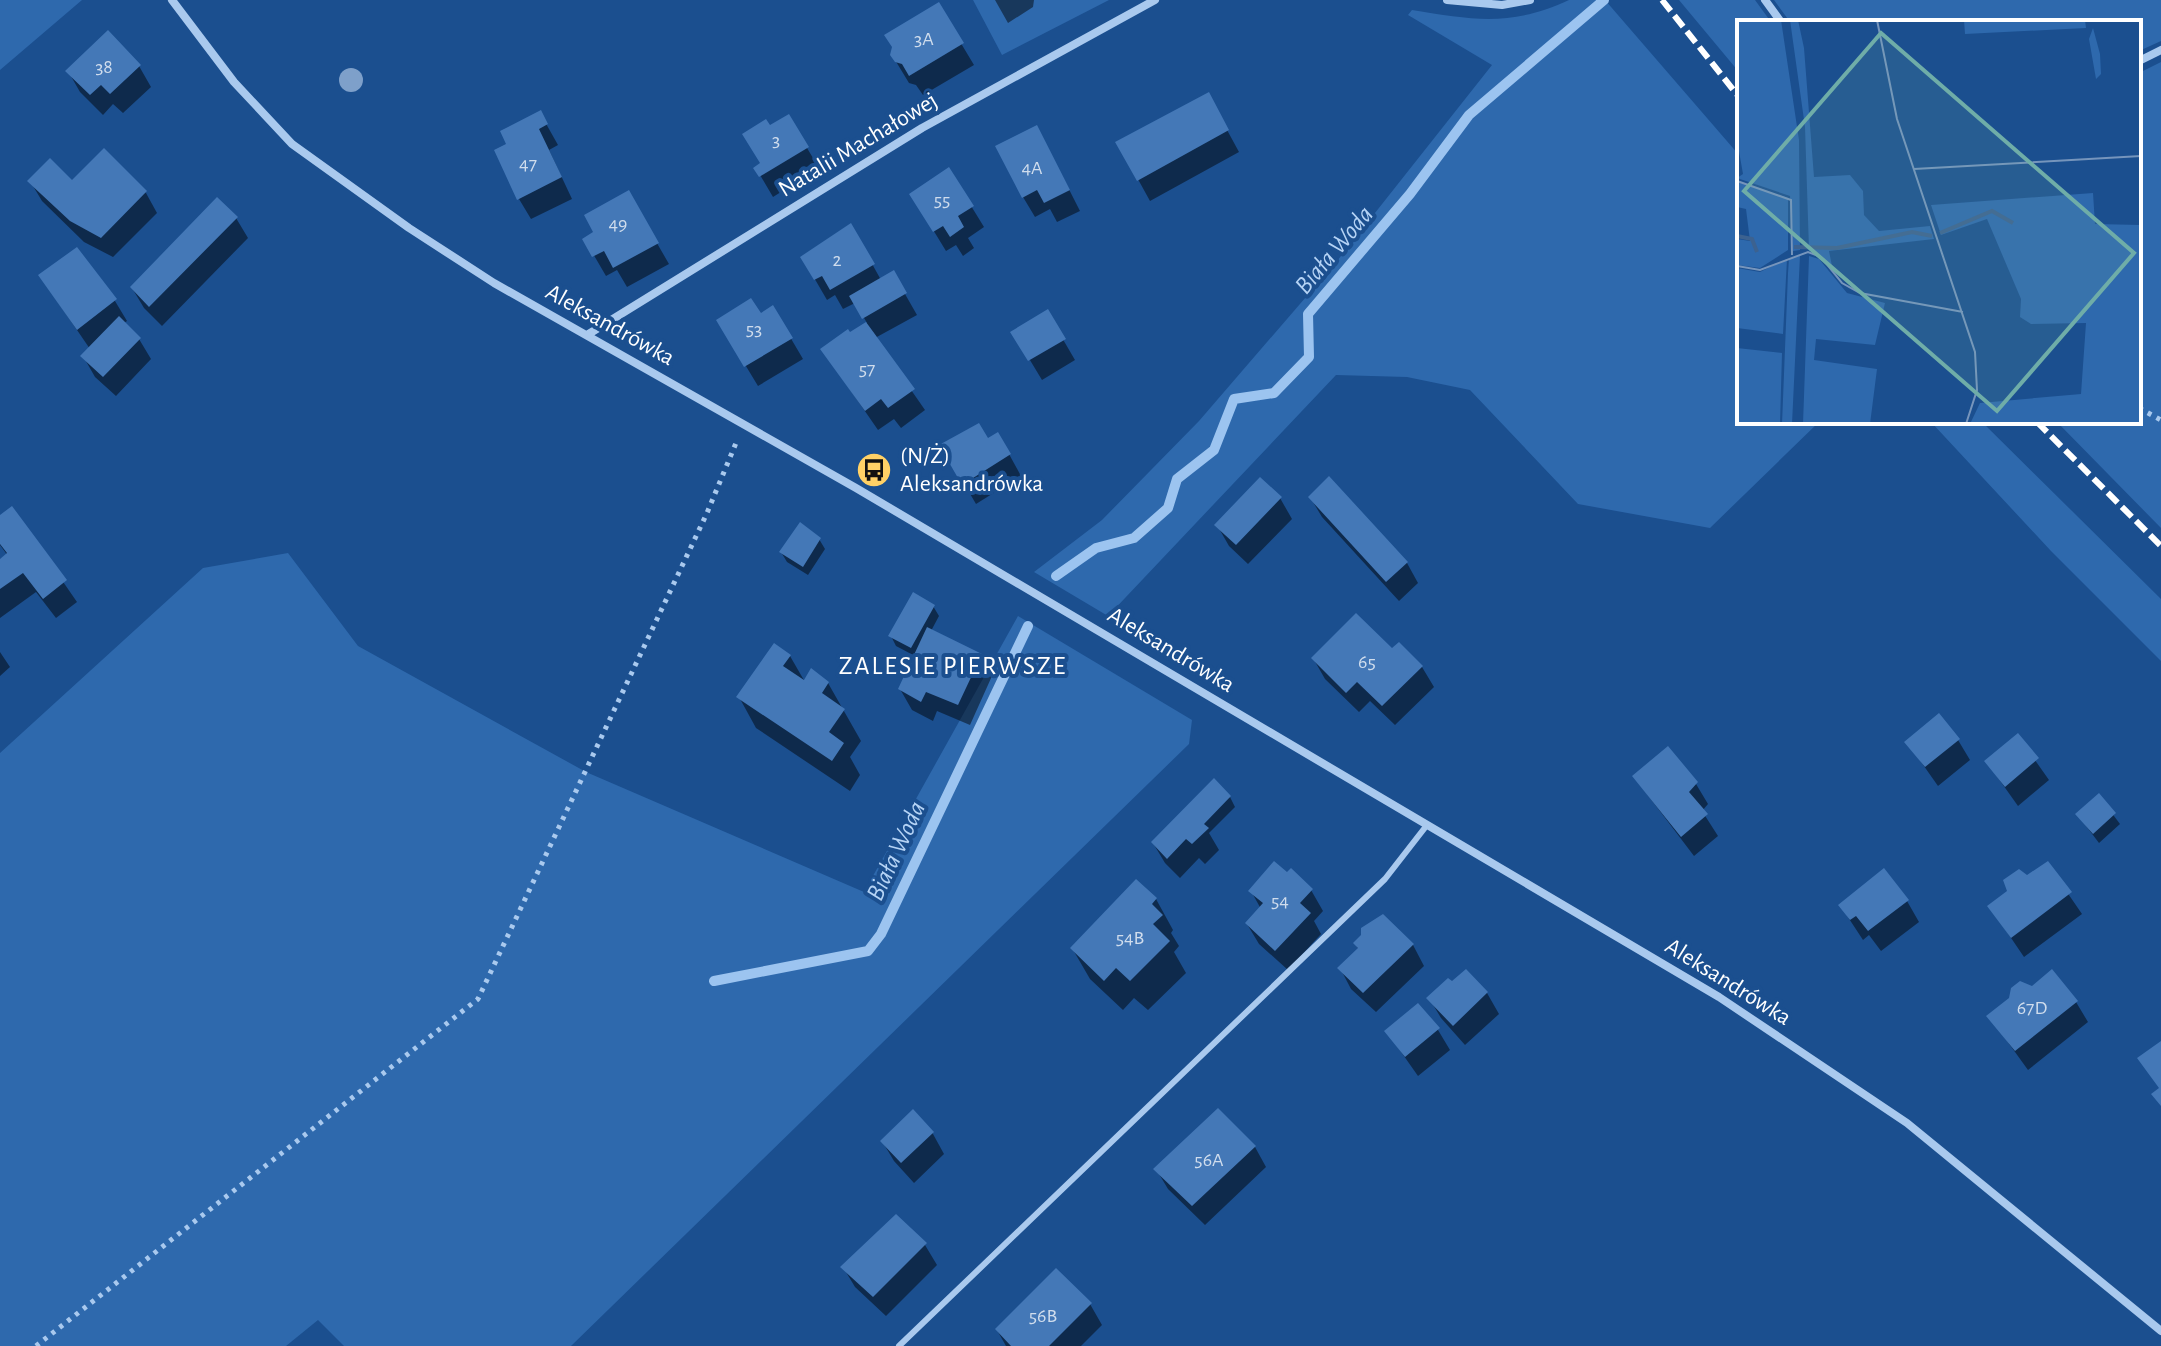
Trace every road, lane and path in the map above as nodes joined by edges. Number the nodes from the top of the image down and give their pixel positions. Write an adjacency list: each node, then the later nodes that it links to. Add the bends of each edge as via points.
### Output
1 (172, 0): 9 (street, Aleksandrówka, via 234,82 292,144 433,244)
2 (1155, 0): 9 (street, Natalii Machałowej, via 922,128)
3 (1447, 0): 4 (street, via 1502,5)
4 (1530, 0)
5 (1765, 0): 6 (street)
6 (1780, 20)
7 (2161, 50): 8 (street)
8 (2141, 60)
9 (587, 335): 12 (street, Aleksandrówka)
10 (2141, 409): 11 (path)
11 (2161, 420)
12 (744, 424): 13 (street, Aleksandrówka); 15 (path, via 478,999)
13 (1427, 825): 14 (street, Aleksandrówka, via 1719,997 1875,1101); 16 (lane, via 1385,879)
14 (2161, 1331)
15 (36, 1346)
16 (899, 1346)

